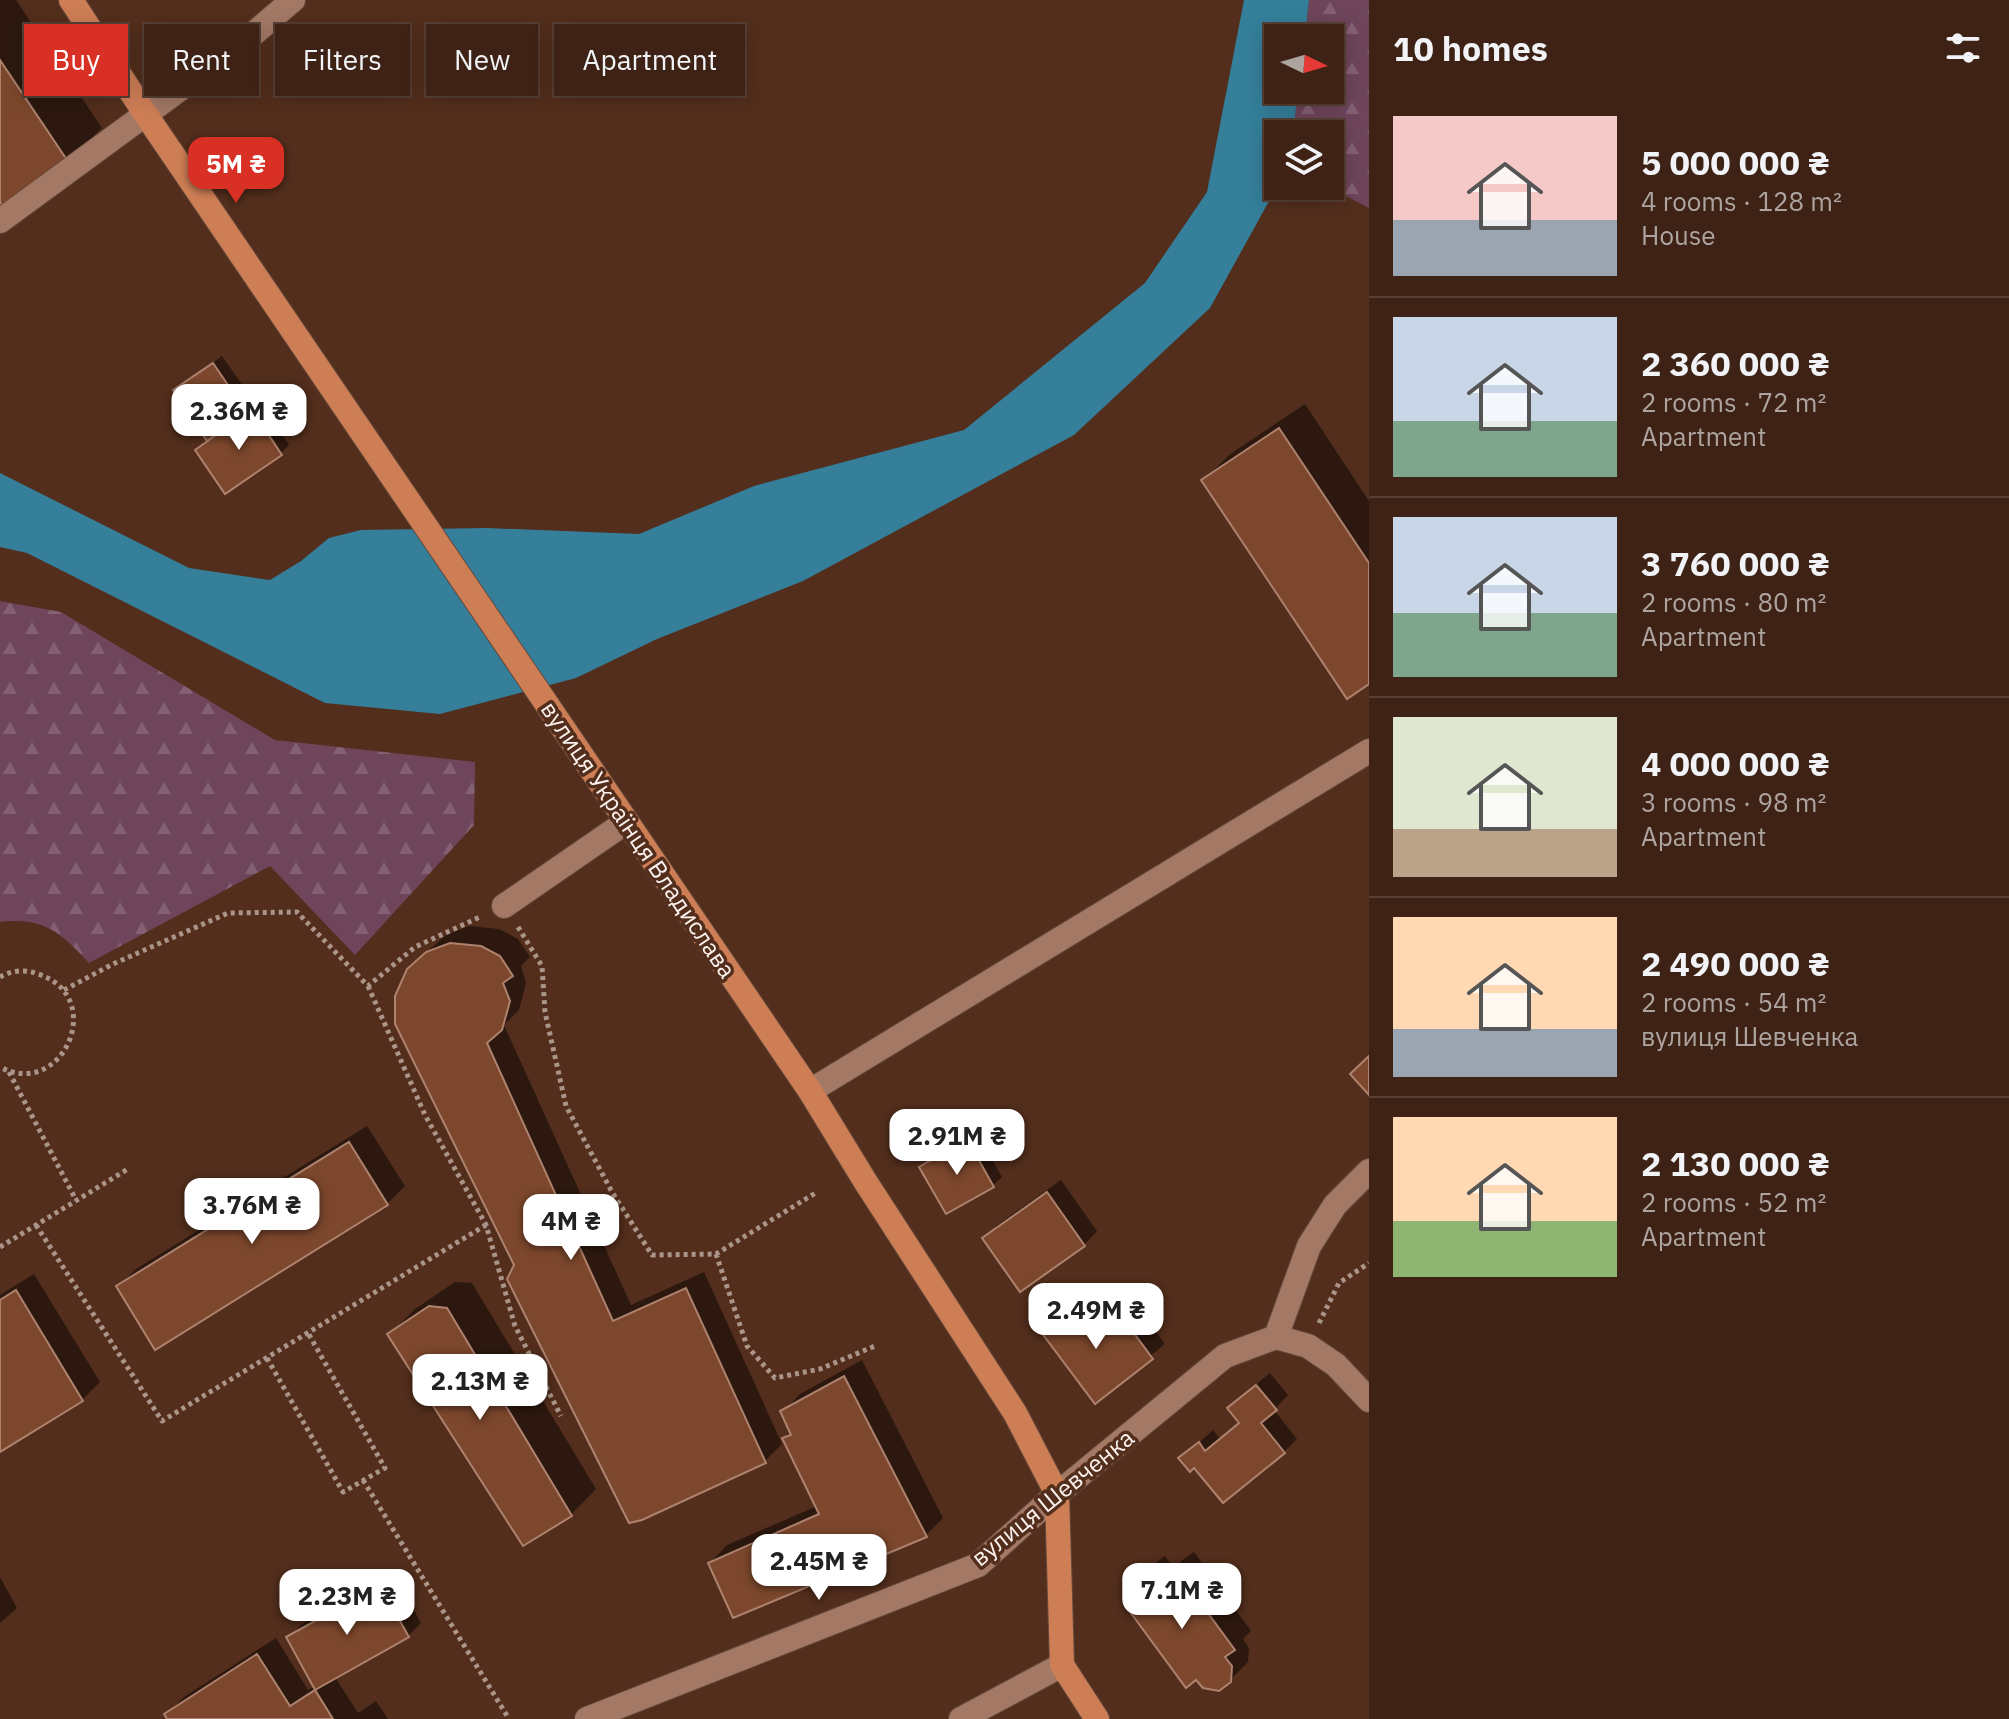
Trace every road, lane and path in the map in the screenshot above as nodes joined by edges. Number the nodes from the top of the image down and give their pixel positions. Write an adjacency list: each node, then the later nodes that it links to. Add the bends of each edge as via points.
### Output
1 (71, 0): 3 (main road, вулиця Українця Владислава)
2 (293, 0): 3 (street)
3 (146, 115): 4 (street); 6 (main road, вулиця Українця Владислава)
4 (0, 221)
5 (1369, 751): 13 (street)
6 (626, 822): 7 (street); 13 (main road, вулиця Українця Владислава)
7 (504, 906): 9 (path, via 415,947); 21 (path, via 542,966 545,1012 566,1106 612,1192 652,1255)
8 (0, 977): 10 (path, via 27,970 48,976)
9 (368, 986): 10 (path, via 297,912 228,913); 19 (path, via 425,1115)
10 (64, 990): 12 (path, via 74,1020 66,1051 51,1066 30,1073)
11 (0, 1067): 12 (path)
12 (9, 1071): 17 (path)
13 (810, 1091): 31 (main road, вулиця Українця Владислава, via 1015,1413)
14 (128, 1169): 17 (path)
15 (1369, 1171): 24 (street, via 1335,1205 1309,1246)
16 (817, 1192): 21 (path)
17 (76, 1200): 18 (path)
18 (36, 1225): 20 (path); 27 (path, via 162,1421)
19 (486, 1225): 23 (path); 29 (path, via 515,1326)
20 (0, 1247)
21 (716, 1254): 25 (path, via 747,1346 775,1378 820,1369)
22 (1369, 1263): 26 (path, via 1339,1283)
23 (308, 1333): 27 (path); 30 (path, via 385,1468)
24 (1276, 1337): 26 (street); 31 (street, вулиця Шевченка, via 1225,1356)
25 (875, 1346)
26 (1308, 1346): 28 (street, via 1336,1365)
27 (267, 1358): 30 (path, via 343,1492)
28 (1369, 1400)
29 (561, 1416)
30 (363, 1480): 33 (path)
31 (1057, 1494): 32 (main road, вулиця Українця Владислава); 34 (street, вулиця Шевченка, via 978,1565)
32 (1062, 1665): 35 (street); 36 (main road)
33 (509, 1719)
34 (587, 1719)
35 (961, 1719)
36 (1097, 1719)

